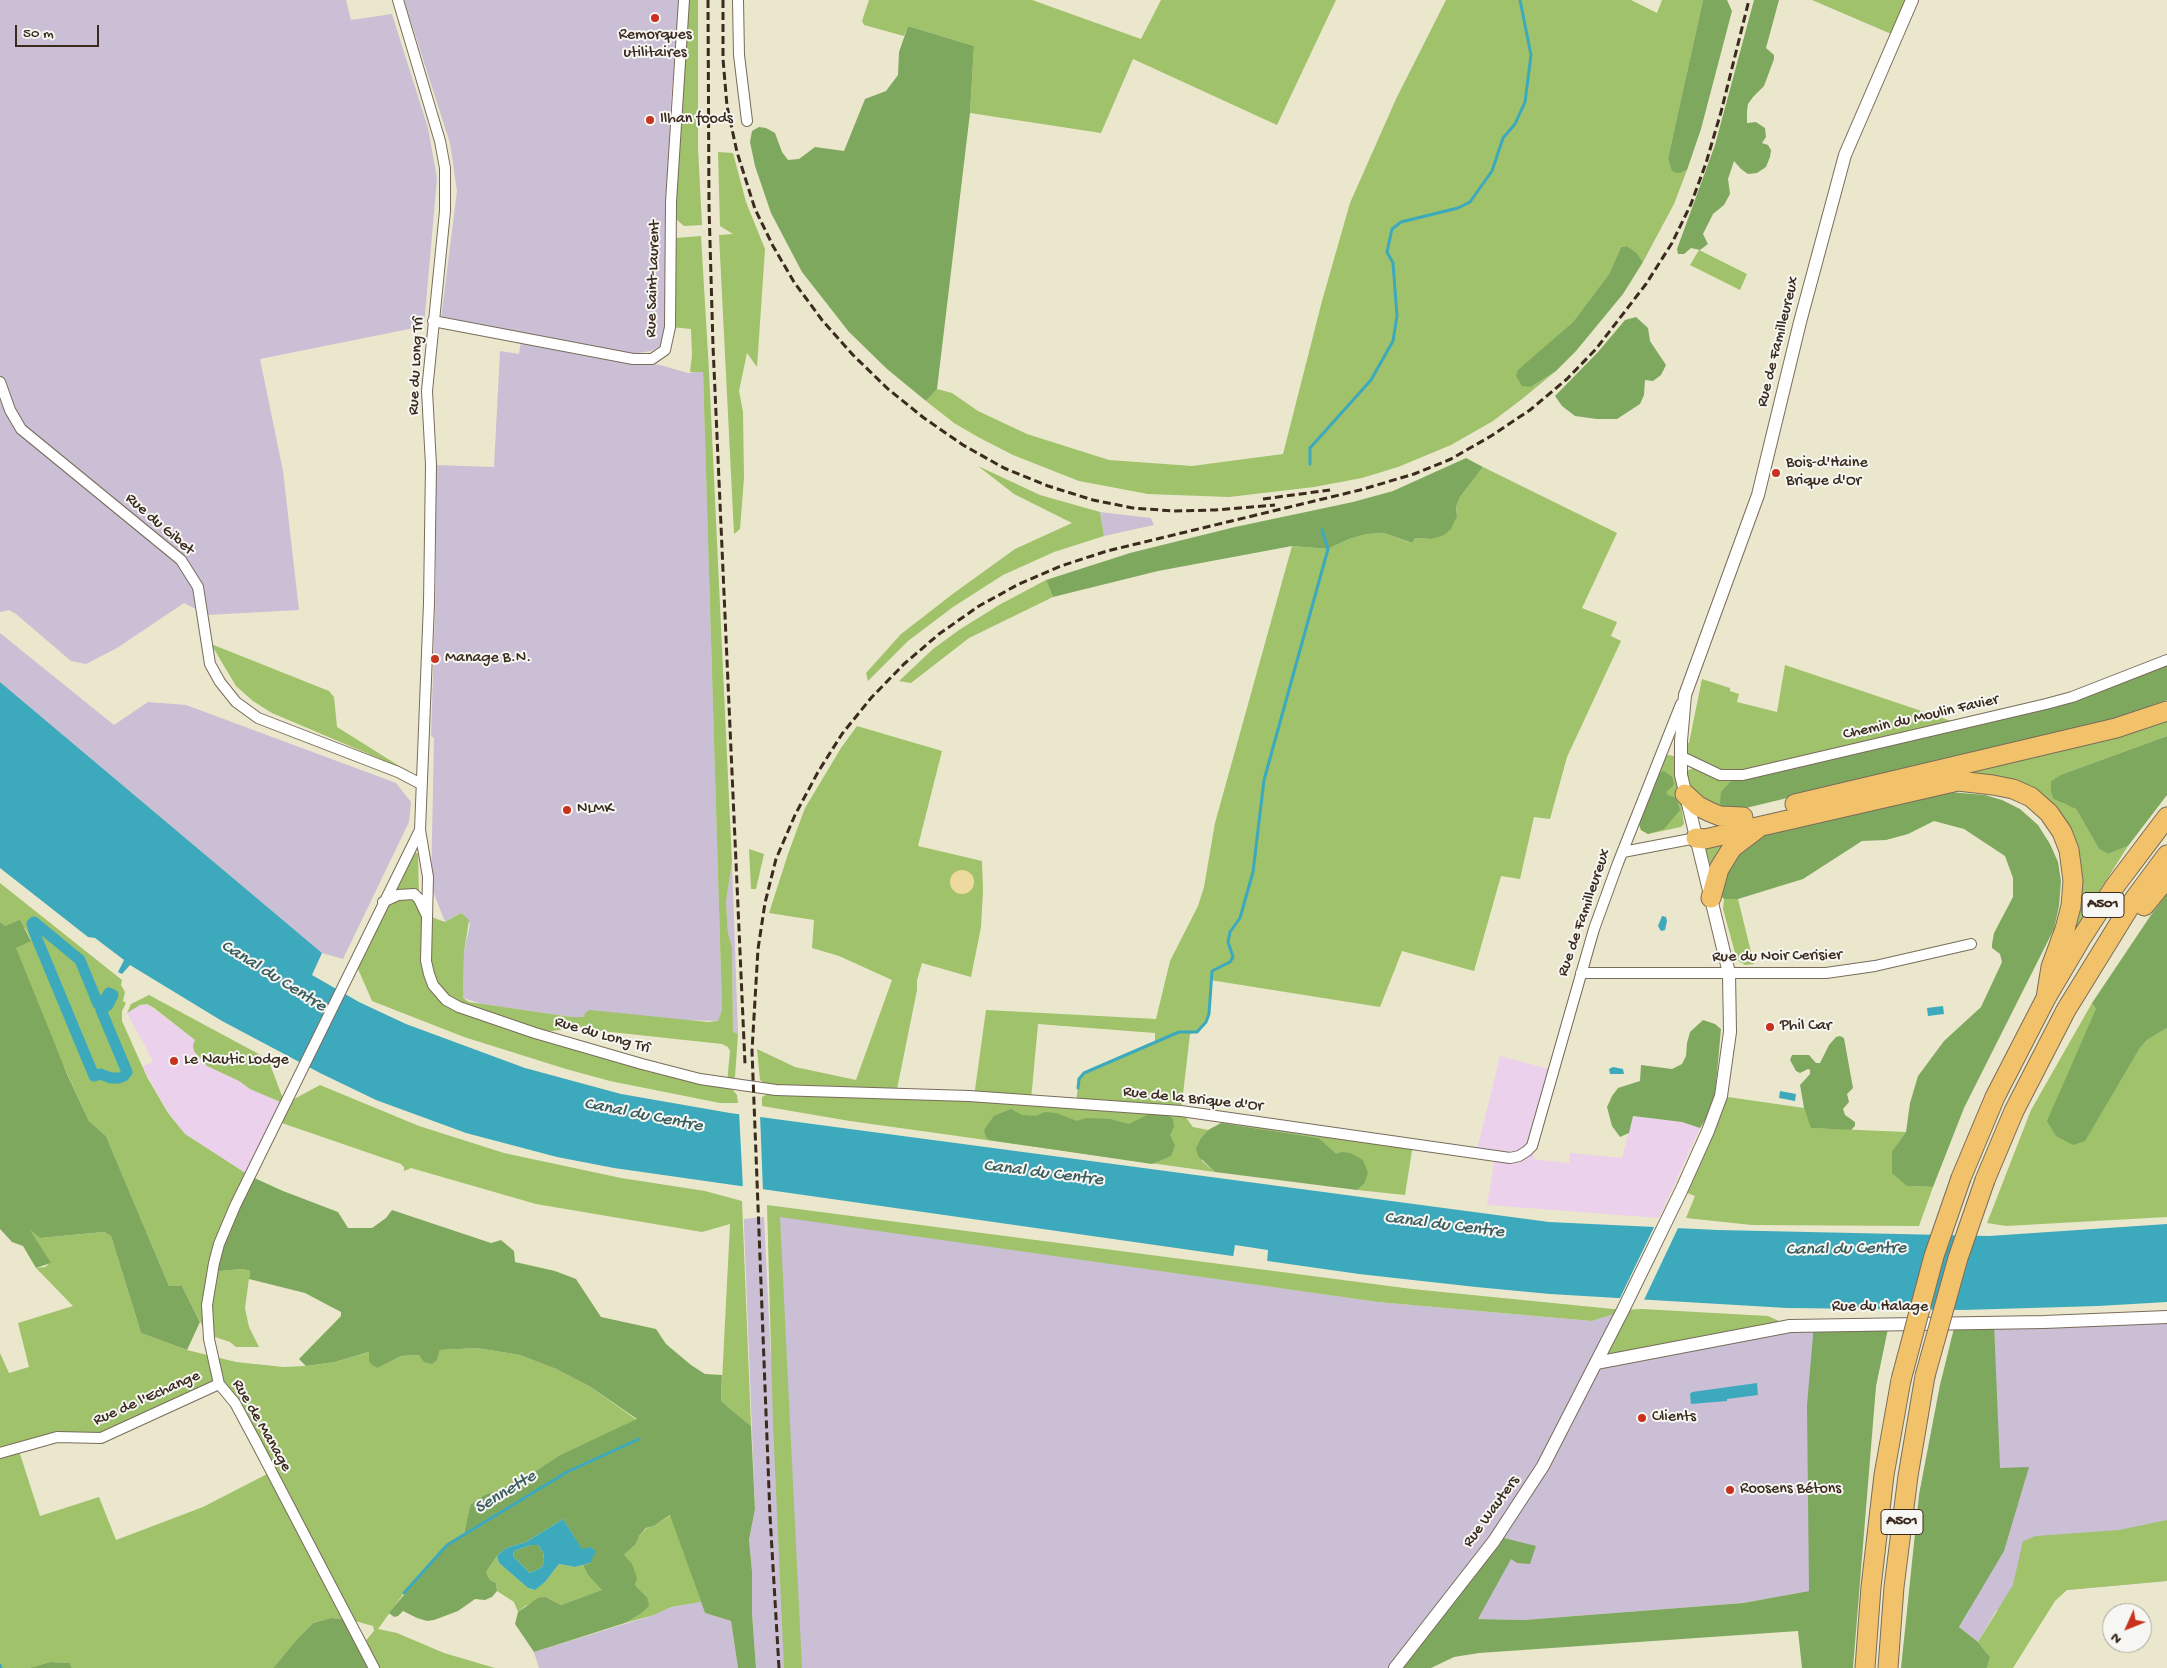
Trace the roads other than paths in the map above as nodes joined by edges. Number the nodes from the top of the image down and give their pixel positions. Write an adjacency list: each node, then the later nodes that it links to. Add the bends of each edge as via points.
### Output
1 (398, 0): 6 (street, Rue du Long Trî, via 445,168 445,211)
2 (684, 0): 6 (street, Rue Saint-Laurent, via 671,202 670,327 666,350 652,359 633,359)
3 (738, 0): 5 (street, via 739,56)
4 (1912, 0): 9 (street, Rue de Familleureux, via 1845,155 1800,322 1760,490)
5 (747, 121)
6 (434, 321): 12 (street, Rue du Long Trî, via 427,391 430,538)
7 (0, 382): 12 (street, Rue du Gibet, via 21,429 181,560 198,588 210,664 236,702 258,718)
8 (2167, 660): 11 (street, Chemin du Moulin Favier, via 2046,704 1742,775 1720,775)
9 (1685, 695): 11 (street, Rue de Familleureux); 19 (street, Rue de Familleureux)
10 (2167, 711): 14 (highway, via 2116,728)
11 (1680, 756): 13 (street, Rue de Familleureux)
12 (422, 784): 17 (street, Rue du Long Trî)
13 (1685, 794): 14 (highway, via 1698,806 1720,816); 18 (street, Rue de Familleureux)
14 (1743, 817): 18 (highway)
15 (2167, 817): 29 (highway, A501, via 2115,886)
16 (1764, 824): 18 (highway, via 1705,839); 22 (highway, via 1732,848 1719,870); 29 (highway, via 1958,782 2003,787 2031,797 2050,813 2062,832 2069,850 2072,881 2071,906 2051,967)
17 (420, 830): 23 (street); 24 (street, Rue du Long Trî, via 428,877)
18 (1694, 834): 19 (street); 22 (street, Rue de Familleureux)
19 (1623, 852): 27 (street, Rue de Familleureux)
20 (2167, 855): 25 (highway, A501)
21 (2167, 878): 25 (highway, via 2145,904)
22 (1711, 898): 28 (street, Rue de Familleureux)
23 (383, 902): 24 (street, via 398,895 414,894); 35 (street, Rue de Manage, via 235,1206 214,1263 207,1305)
24 (426, 915): 30 (street, Rue du Long Trî, via 428,974 446,1000 459,1007 535,1033 700,1079 776,1090)
25 (2117, 926): 40 (highway, A501, bridge, via 2066,1010 2014,1111 1985,1180 1958,1258 1925,1376 1908,1476)
26 (1972, 944): 28 (street, Rue du Noir Cerisier, via 1848,971)
27 (1581, 973): 28 (street, Rue du Noir Cerisier); 31 (street, Rue de Familleureux)
28 (1729, 973): 32 (street, Rue de Familleureux, via 1730,1032 1721,1096)
29 (2046, 998): 39 (highway, A501, bridge, via 1995,1097 1961,1178 1934,1256 1901,1380 1884,1475)
30 (844, 1093): 31 (street, Rue de la Brique d'Or, via 969,1096 1181,1111 1510,1158)
31 (1532, 1146)
32 (1682, 1191): 34 (street, Rue Wauters)
33 (2167, 1317): 34 (street, Rue du Halage, via 1790,1326)
34 (1596, 1363): 38 (street, Rue Wauters, via 1532,1486)
35 (219, 1384): 36 (street, Rue de l'Echange, via 102,1438 57,1437); 37 (street, Rue de Manage, via 234,1403 257,1444)
36 (0, 1454)
37 (374, 1668)
38 (1395, 1668)
39 (1865, 1668)
40 (1888, 1668)

